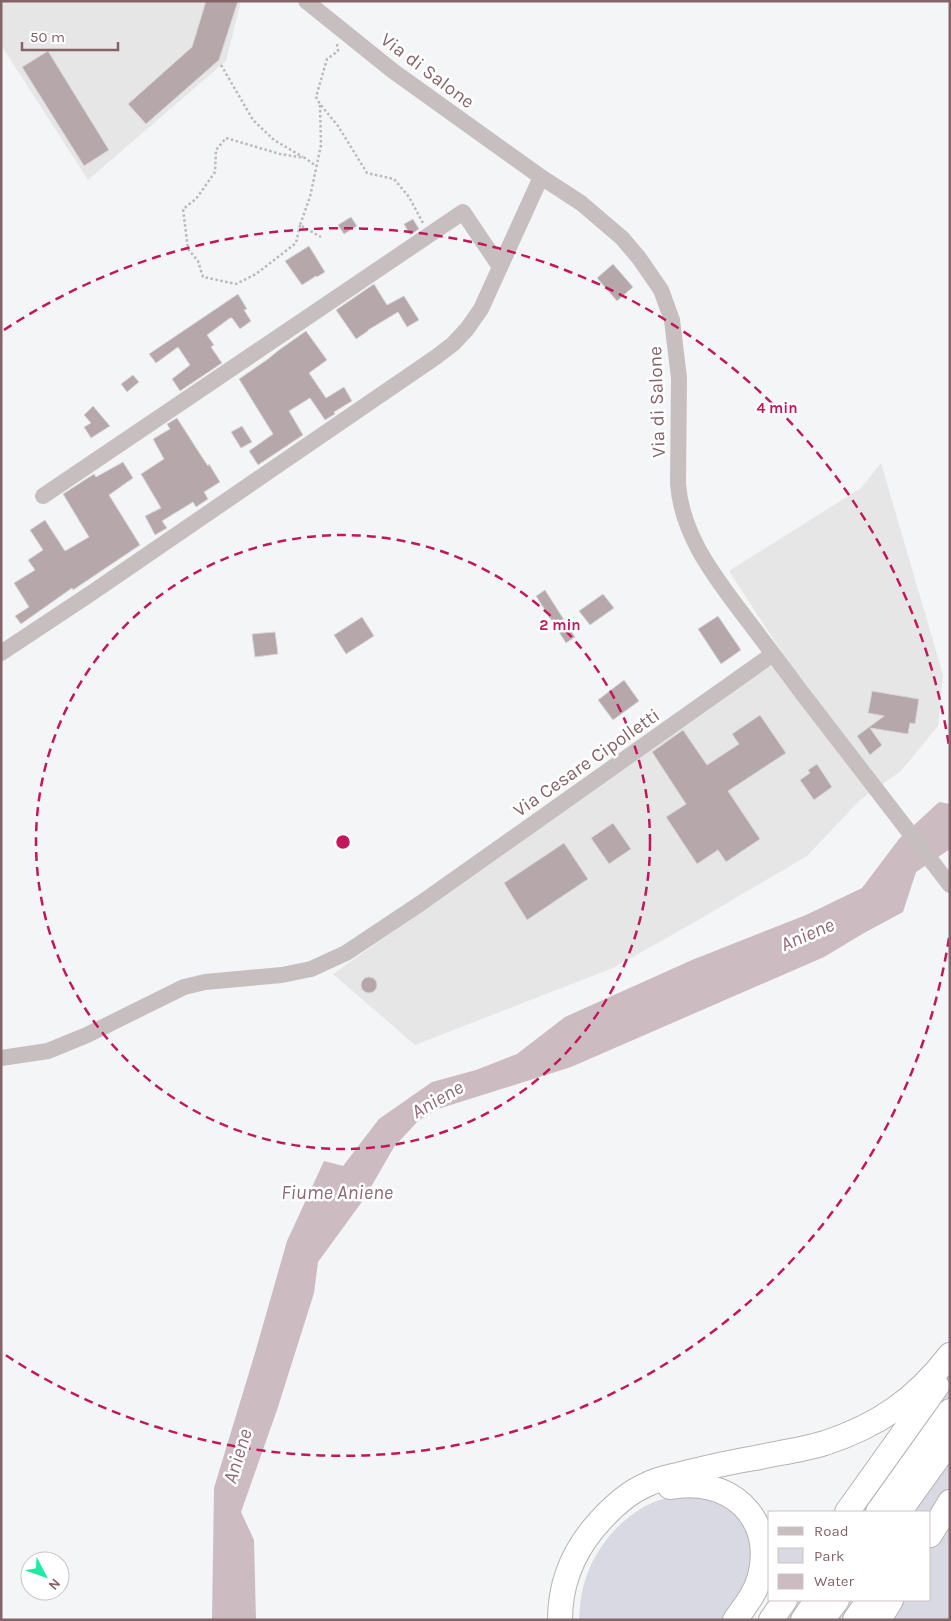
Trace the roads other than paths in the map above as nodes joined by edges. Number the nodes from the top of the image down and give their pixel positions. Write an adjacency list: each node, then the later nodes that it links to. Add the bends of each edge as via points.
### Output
1 (306, 1): 2 (street, Via di Salone, via 393,71)
2 (541, 177): 3 (street); 6 (street, Via di Salone, via 581,203 622,238 661,290 672,320 677,353 678,484 683,513 693,539 723,588)
3 (500, 267): 4 (street, via 463,212); 5 (street, via 475,319 445,350)
4 (44, 496)
5 (1, 653)
6 (773, 654): 7 (street, Via di Salone); 8 (street, Via Cesare Cipolletti, via 346,953 311,969 184,987 87,1036 48,1051)
7 (950, 885)
8 (1, 1058)
9 (950, 1355): 13 (highway, via 911,1397 879,1420 852,1433 823,1443 718,1464)
10 (950, 1368): 16 (highway)
11 (950, 1411): 17 (highway)
12 (950, 1441): 18 (highway)
13 (652, 1487): 26 (highway, via 625,1498 587,1536 574,1555 567,1574); 27 (highway, via 614,1519 587,1554 573,1595); 28 (highway, via 685,1484 717,1489 732,1496 753,1517 762,1541 760,1578 753,1595)
14 (950, 1488): 19 (highway)
15 (950, 1502): 20 (highway)
16 (848, 1511)
17 (879, 1511)
18 (900, 1511)
19 (931, 1515)
20 (931, 1533)
21 (784, 1601): 29 (highway)
22 (816, 1601): 30 (highway)
23 (836, 1601): 31 (highway)
24 (868, 1601): 32 (highway)
25 (890, 1601): 33 (highway)
26 (560, 1620)
27 (572, 1620)
28 (735, 1620)
29 (771, 1620)
30 (803, 1620)
31 (822, 1620)
32 (855, 1620)
33 (879, 1620)

